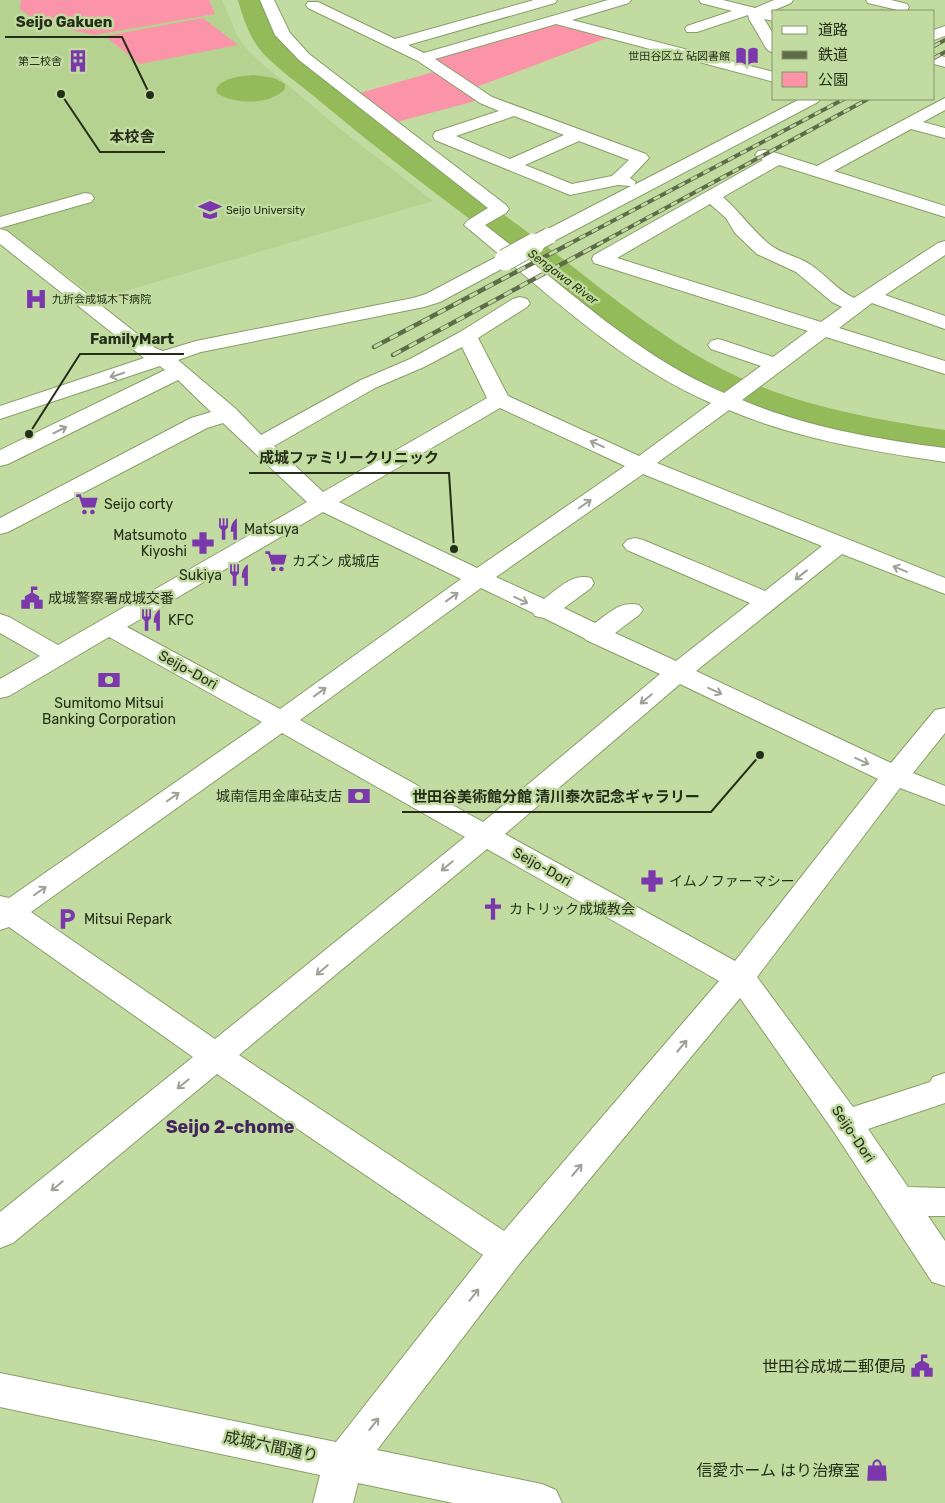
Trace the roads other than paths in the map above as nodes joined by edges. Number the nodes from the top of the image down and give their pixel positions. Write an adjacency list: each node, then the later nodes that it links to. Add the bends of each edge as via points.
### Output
1 (267, 0): 44 (street, via 282,35 304,58 500,209 473,224 629,349 668,374)
2 (550, 0): 13 (street)
3 (624, 0): 11 (street)
4 (706, 0): 9 (street)
5 (786, 0): 9 (street)
6 (873, 0): 8 (street)
7 (313, 5): 13 (street)
8 (902, 8)
9 (751, 12): 10 (street); 12 (street); 14 (street)
10 (772, 17)
11 (557, 20): 15 (street); 16 (street)
12 (692, 29)
13 (394, 44): 15 (street)
14 (772, 45)
15 (423, 58): 19 (street, via 486,100)
16 (772, 76)
17 (810, 100): 24 (street)
18 (945, 103): 20 (street)
19 (514, 112): 22 (street); 23 (street, via 440,136)
20 (910, 123): 21 (street); 25 (street)
21 (945, 133)
22 (579, 135): 23 (street); 26 (street, via 640,158)
23 (511, 165): 26 (street, via 570,190)
24 (672, 172): 26 (street, via 658,170); 29 (street)
25 (818, 173): 27 (street, via 771,157); 30 (street)
26 (622, 181): 29 (street, via 605,197)
27 (712, 197): 34 (street, via 764,250 803,268 839,298); 37 (street, via 601,259)
28 (85, 198): 31 (street)
29 (612, 204): 40 (street, bridge, via 433,298 196,347)
30 (945, 212)
31 (0, 223)
32 (0, 235): 40 (street, via 148,352)
33 (945, 247): 34 (street)
34 (862, 301): 36 (street, via 913,310); 37 (street)
35 (520, 303): 38 (street)
36 (945, 323)
37 (825, 330): 41 (street); 42 (street)
38 (467, 336): 43 (street); 47 (street, via 368,384)
39 (718, 345): 41 (street)
40 (172, 365): 45 (street, one-way to 45); 46 (street); 48 (street, one-way to 40)
41 (777, 365): 44 (street)
42 (945, 368)
43 (499, 400): 50 (street, one-way to 43); 51 (street)
44 (729, 401): 49 (street, via 785,422 842,438); 50 (street)
45 (3, 408)
46 (228, 414): 47 (street); 52 (street, via 199,423)
47 (260, 445): 51 (street)
48 (4, 451)
49 (945, 455)
50 (641, 465): 54 (street); 55 (street, one-way to 50)
51 (320, 502): 55 (street); 62 (street)
52 (0, 528)
53 (635, 544): 58 (street)
54 (839, 545): 57 (street, one-way to 54); 58 (street, one-way to 58)
55 (477, 579): 60 (street, one-way to 60); 68 (street, one-way to 55)
56 (582, 583): 60 (street)
57 (945, 587)
58 (767, 601): 65 (street)
59 (630, 610): 63 (street)
60 (544, 611): 63 (street)
61 (0, 622): 64 (street)
62 (109, 627): 64 (street); 68 (street, Seijo-Dori)
63 (595, 635): 65 (street)
64 (58, 656): 66 (street)
65 (677, 673): 69 (street, one-way to 69); 71 (street, one-way to 71)
66 (0, 690)
67 (945, 716): 69 (street)
68 (281, 721): 71 (street, Seijo-Dori); 72 (street, one-way to 68)
69 (895, 776): 70 (street); 73 (street)
70 (945, 796)
71 (485, 835): 73 (street, Seijo-Dori); 74 (street, one-way to 74)
72 (3, 912): 74 (street)
73 (739, 978): 76 (street, Seijo-Dori, via 751,990); 80 (street, one-way to 73)
74 (217, 1057): 79 (street, one-way to 79); 80 (street)
75 (945, 1086): 76 (street, via 942,1091)
76 (846, 1123): 77 (street, Seijo-Dori)
77 (897, 1201): 78 (street); 81 (street, Seijo-Dori)
78 (945, 1202)
79 (0, 1233)
80 (507, 1252): 83 (street, one-way to 80)
81 (945, 1271)
82 (0, 1390): 83 (street, 成城六間通り)
83 (344, 1462): 84 (street); 85 (street, 成城六間通り)
84 (333, 1503)
85 (542, 1503)

